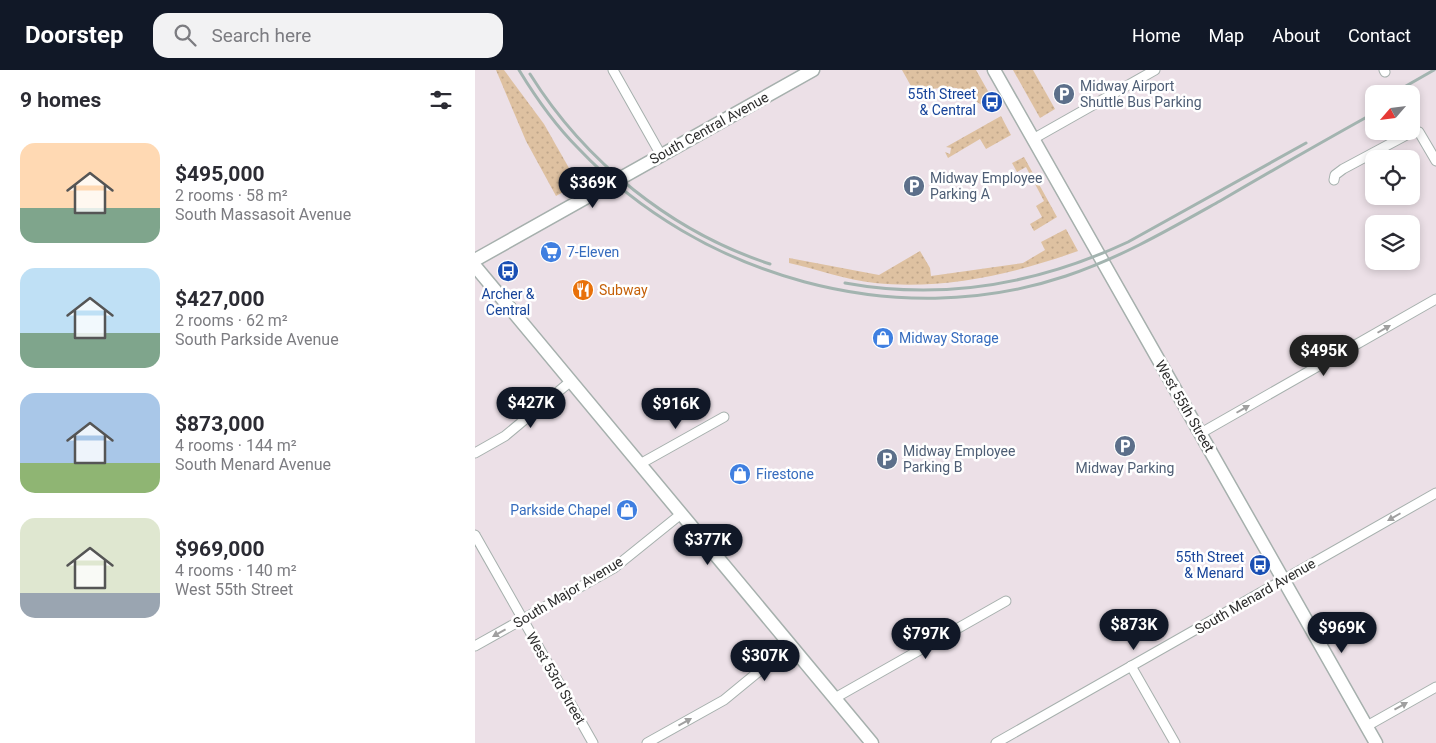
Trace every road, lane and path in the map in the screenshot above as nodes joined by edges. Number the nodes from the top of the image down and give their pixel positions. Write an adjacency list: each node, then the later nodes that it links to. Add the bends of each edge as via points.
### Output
1 (613, 70): 6 (street)
2 (813, 70): 6 (main road, South Central Avenue)
3 (994, 70): 5 (main road, West 55th Street)
4 (1155, 70): 5 (street)
5 (1033, 139): 14 (main road, West 55th Street)
6 (661, 155): 9 (main road, South Central Avenue)
7 (1436, 161): 8 (street, via 1419,132 1414,131 1343,169)
8 (1334, 180)
9 (475, 260)
10 (475, 266): 12 (main road)
11 (1436, 299): 14 (street, one-way to 11)
12 (571, 381): 15 (street, via 505,436); 16 (main road)
13 (724, 417): 16 (street)
14 (1201, 433): 20 (main road, West 55th Street)
15 (475, 453)
16 (640, 464): 18 (main road)
17 (1436, 493): 20 (street, South Menard Avenue, one-way to 20)
18 (681, 514): 22 (street, South Major Avenue, via 614,568); 23 (main road)
19 (475, 535): 22 (street, West 53rd Street)
20 (1284, 579): 25 (street, South Menard Avenue); 28 (main road, West 55th Street)
21 (1006, 601): 27 (street)
22 (523, 620): 24 (street, South Major Avenue, one-way to 24); 29 (street, West 53rd Street)
23 (791, 645): 27 (main road); 30 (street, one-way to 23, via 723,700)
24 (475, 646)
25 (1131, 666): 32 (street, South Menard Avenue); 33 (street)
26 (1436, 687): 28 (street, one-way to 26)
27 (835, 698): 31 (main road)
28 (1367, 726): 34 (main road, West 55th Street)
29 (593, 743)
30 (647, 743)
31 (872, 743)
32 (996, 743)
33 (1175, 743)
34 (1377, 743)

